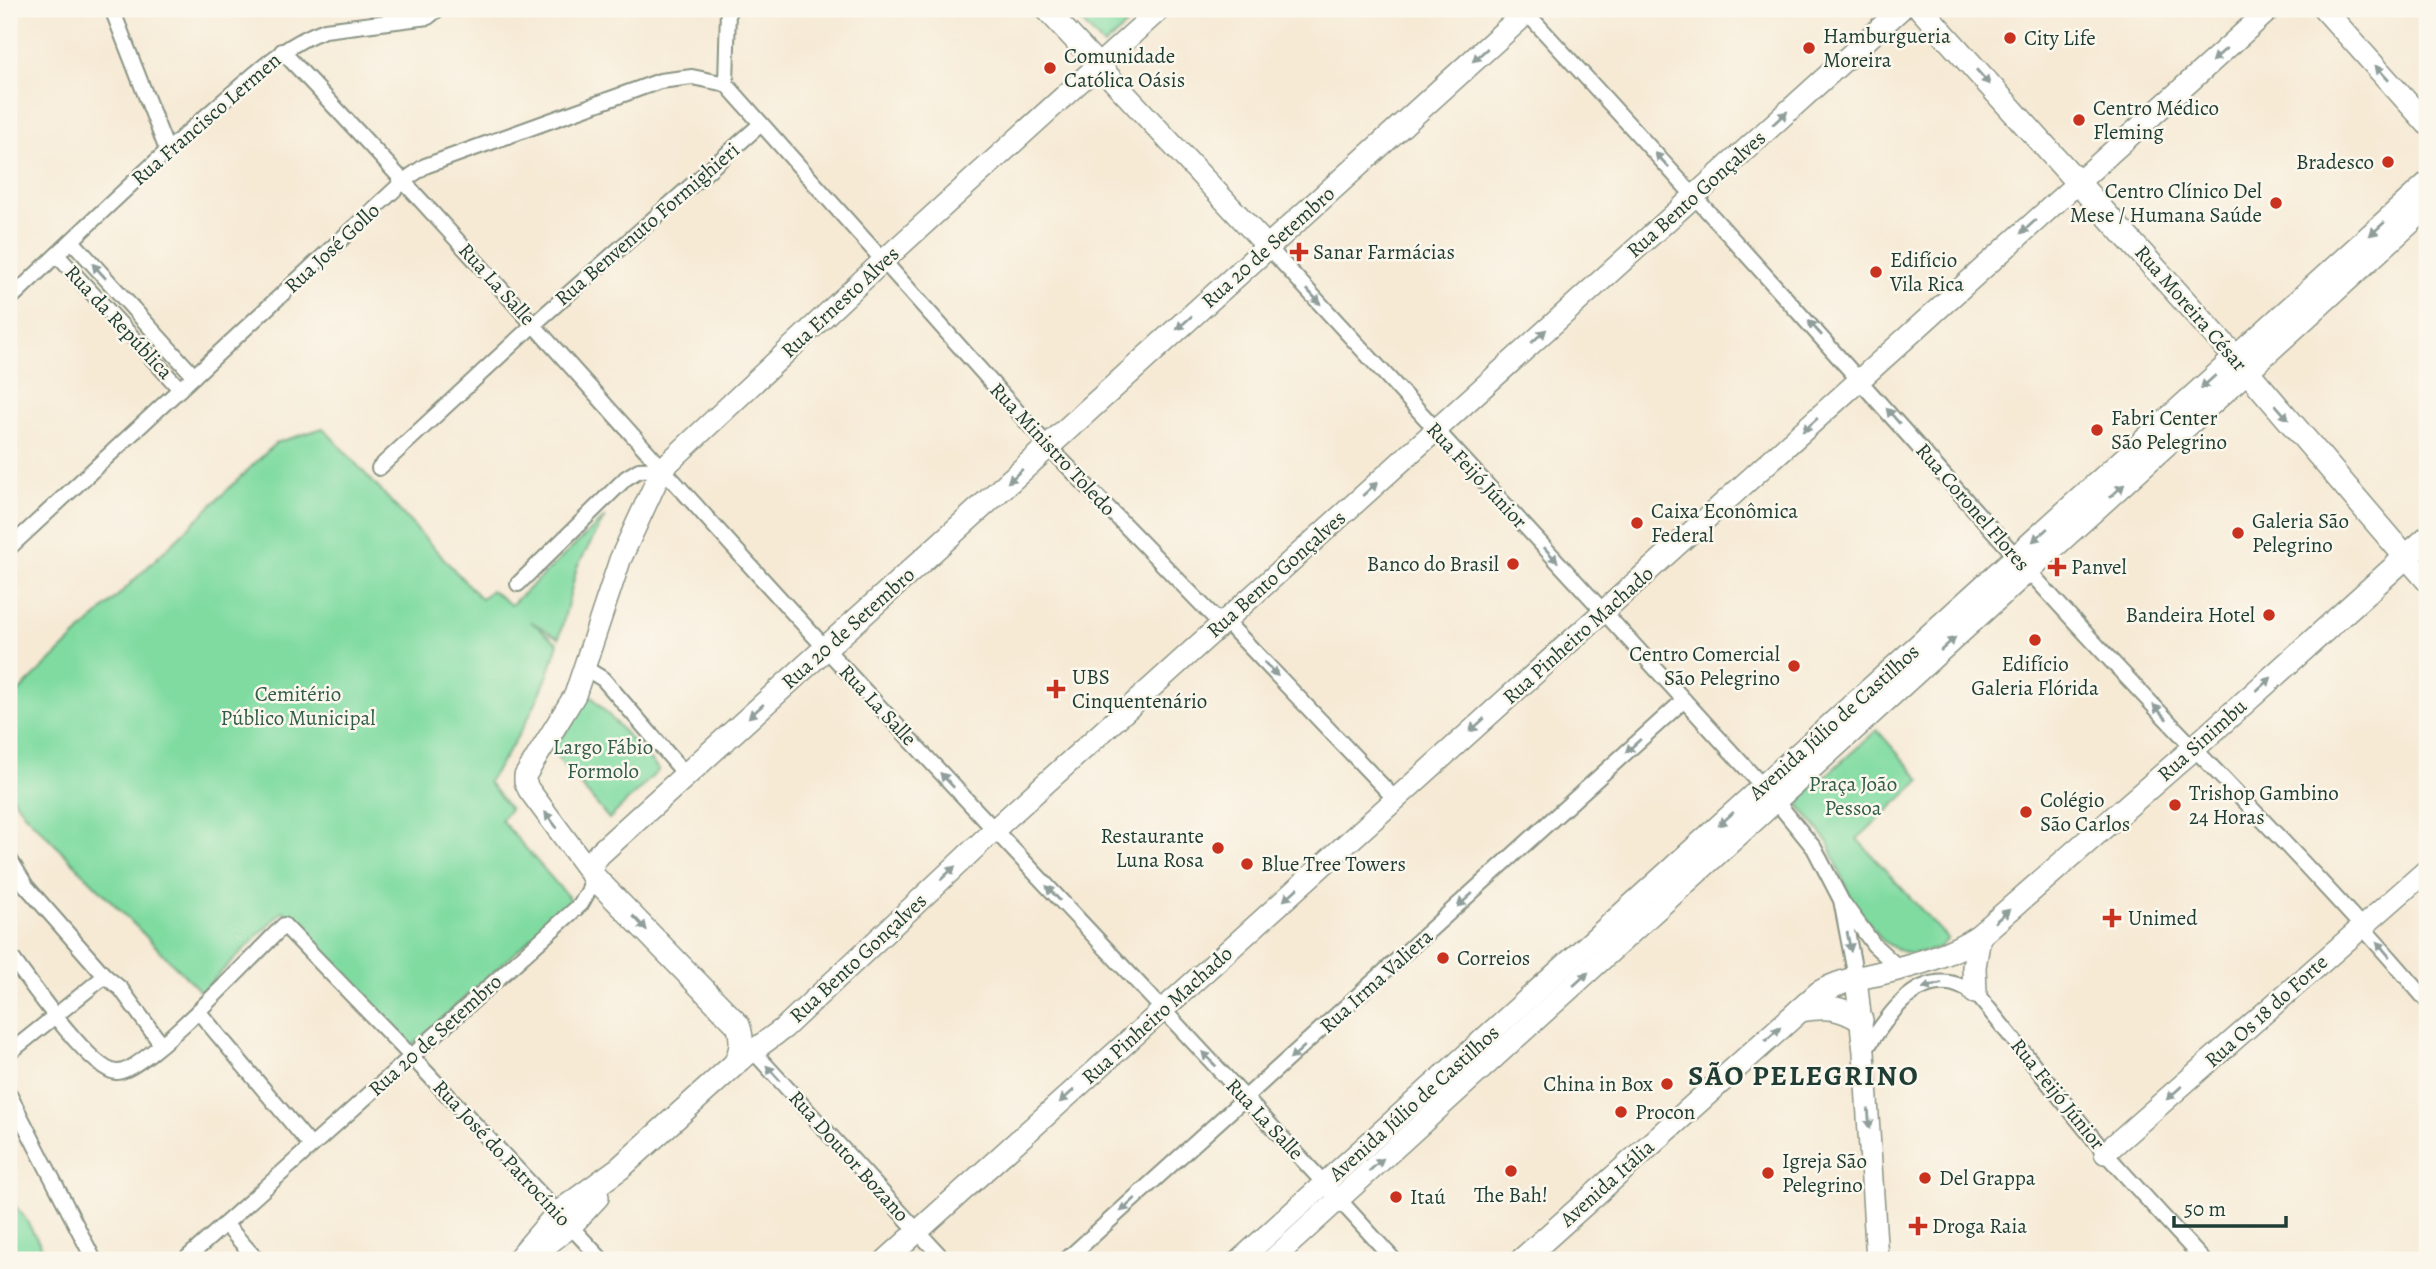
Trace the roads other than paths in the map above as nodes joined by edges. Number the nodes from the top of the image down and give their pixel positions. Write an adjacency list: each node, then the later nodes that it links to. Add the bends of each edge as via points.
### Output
1 (112, 9): 16 (street)
2 (438, 9): 11 (street, Rua Francisco Lermen, via 428,17 325,30)
3 (728, 9): 13 (street)
4 (1045, 9): 12 (street, Rua Feijó Júnior)
5 (1160, 9): 12 (street, Rua Ernesto Alves)
6 (1901, 9): 20 (street, Rua Bento Gonçalves, one-way to 6)
7 (1921, 9): 18 (main road, Rua Moreira César, one-way to 18)
8 (2270, 9): 18 (street, Rua Pinheiro Machado, one-way to 18)
9 (2324, 9): 15 (street, one-way to 9)
10 (1526, 10): 20 (street, Rua Coronel Flores, one-way to 10); 23 (main road, Rua 20 de Setembro, one-way to 23)
11 (282, 51): 16 (street, Rua Francisco Lermen); 17 (street, Rua La Salle)
12 (1098, 63): 23 (street, Rua Feijó Júnior); 26 (street, Rua Ernesto Alves)
13 (726, 84): 14 (street, Rua Ministro Toledo); 17 (street, Rua José Gollo, via 692,77 660,81 451,155)
14 (761, 124): 26 (street, Rua Ministro Toledo); 28 (street, Rua Benvenuto Formighieri)
15 (2427, 124)
16 (167, 150): 22 (street, Rua Francisco Lermen)
17 (405, 180): 28 (street, Rua La Salle); 30 (street, Rua José Gollo)
18 (2079, 181): 29 (main road, Rua Moreira César); 31 (street, Rua Pinheiro Machado, one-way to 31)
19 (2427, 183): 25 (street, Avenida Júlio de Castilhos, one-way to 25)
20 (1695, 195): 31 (street, Rua Coronel Flores, one-way to 20); 33 (street, Rua Bento Gonçalves, one-way to 20)
21 (2427, 208): 25 (street, Avenida Júlio de Castilhos)
22 (72, 241): 24 (street, Rua Francisco Lermen); 30 (street, Rua da República, one-way to 22)
23 (1268, 247): 33 (street, Rua Feijó Júnior, one-way to 33); 34 (main road, Rua 20 de Setembro, one-way to 34)
24 (57, 255): 27 (street, Rua Francisco Lermen); 32 (street, Rua da República)
25 (2359, 257): 29 (street, Avenida Júlio de Castilhos)
26 (882, 262): 34 (street, Rua Ministro Toledo); 36 (street, Rua Ernesto Alves)
27 (9, 300)
28 (533, 325): 35 (street, Rua Benvenuto Formighieri); 36 (street, Rua La Salle)
29 (2241, 364): 39 (main road, Rua Moreira César, one-way to 39); 40 (street, Avenida Júlio de Castilhos)
30 (194, 376): 32 (street, Rua José Gollo)
31 (1860, 379): 40 (street, Rua Coronel Flores, one-way to 31); 43 (street, Rua Pinheiro Machado, one-way to 43)
32 (180, 389): 38 (street, Rua José Gollo)
33 (1435, 430): 43 (street, Rua Feijó Júnior, one-way to 43); 44 (street, Rua Bento Gonçalves, one-way to 33)
34 (1048, 446): 44 (street, Rua Ministro Toledo); 45 (main road, Rua 20 de Setembro, one-way to 45)
35 (379, 468)
36 (662, 469): 42 (street, via 639,470 626,478); 45 (street, Rua La Salle); 46 (street, via 620,560)
37 (2427, 538): 39 (main road, Rua Sinimbu)
38 (9, 548)
39 (2406, 557): 41 (street, Rua Moreira César); 48 (main road, Rua Sinimbu, one-way to 39)
40 (2023, 564): 48 (street, Rua Coronel Flores, one-way to 40); 50 (street, Avenida Júlio de Castilhos)
41 (2427, 581)
42 (518, 584)
43 (1604, 611): 47 (street, Rua Feijó Júnior); 51 (street, Rua Pinheiro Machado, one-way to 51)
44 (1222, 623): 51 (street, Rua Ministro Toledo, one-way to 51, via 1231,627); 52 (street, Rua Bento Gonçalves)
45 (825, 648): 49 (main road, Rua 20 de Setembro, one-way to 49); 52 (street, Rua La Salle, one-way to 45)
46 (585, 668): 49 (street, via 603,679); 55 (street, one-way to 46, via 525,782 575,695)
47 (1684, 701): 50 (street, Rua Feijó Júnior); 78 (street, Rua Irma Valiera, one-way to 78)
48 (2194, 748): 57 (street, Rua Coronel Flores); 58 (main road, Rua Sinimbu, one-way to 48)
49 (685, 775): 55 (main road, Rua 20 de Setembro, via 599,854 592,863)
50 (1769, 794): 56 (street, Rua Feijó Júnior, via 1814,848); 81 (street, Avenida Júlio de Castilhos)
51 (1395, 799): 65 (street, Rua Pinheiro Machado, one-way to 65)
52 (994, 830): 65 (street, Rua La Salle, one-way to 52); 71 (street, Rua Bento Gonçalves, one-way to 52)
53 (9, 858): 61 (street, via 26,886)
54 (2427, 870): 57 (street, Rua Os 18 do Forte)
55 (592, 875): 70 (main road, one-way to 70); 75 (street, Rua 20 de Setembro, via 581,904)
56 (1841, 900): 60 (street, Rua Feijó Júnior, via 1874,945); 62 (street, Rua Feijó Júnior, one-way to 62)
57 (2364, 926): 64 (street, Rua Coronel Flores, one-way to 57); 80 (street, Rua Os 18 do Forte, one-way to 80)
58 (1979, 936): 60 (main road, Rua Sinimbu, via 1965,946); 63 (main road)
59 (9, 954): 68 (street)
60 (1899, 968): 62 (main road, Rua Sinimbu)
61 (106, 976): 68 (street); 72 (street)
62 (1856, 978): 66 (main road, Avenida Itália, via 1836,983); 69 (street)
63 (1975, 992): 73 (street, one-way to 73, via 1948,983 1928,986 1895,1009); 80 (street, Rua Feijó Júnior)
64 (2427, 1001)
65 (1163, 1010): 78 (street, Rua La Salle, one-way to 65); 84 (street, Rua Pinheiro Machado, one-way to 84)
66 (1800, 1010): 69 (main road, via 1832,1007); 96 (main road, Avenida Itália, one-way to 66)
67 (198, 1011): 72 (street); 75 (street, Rua José do Patrocínio, via 284,925); 79 (street)
68 (57, 1017): 72 (street, via 94,1059 117,1072 127,1070); 74 (street)
69 (1861, 1020): 73 (street)
70 (738, 1025): 71 (street); 76 (main road, via 740,1055)
71 (783, 1028): 76 (street, Rua Bento Gonçalves)
72 (161, 1044)
73 (1864, 1052): 97 (street, one-way to 97)
74 (9, 1053)
75 (411, 1056): 79 (street, Rua 20 de Setembro); 82 (street, Rua José do Patrocínio)
76 (745, 1058): 82 (main road, Rua Bento Gonçalves); 84 (street, Rua Doutor Bozano, one-way to 76)
77 (9, 1094): 87 (street)
78 (1248, 1098): 81 (street, Rua La Salle); 93 (street, Rua Irma Valiera, one-way to 93)
79 (311, 1146): 83 (street, Rua 20 de Setembro)
80 (2105, 1153): 98 (street, Rua Feijó Júnior)
81 (1332, 1191): 85 (street, Avenida Júlio de Castilhos); 95 (street, Rua La Salle)
82 (564, 1219): 89 (main road, Rua Bento Gonçalves); 90 (street, Rua José do Patrocínio)
83 (225, 1224): 86 (street, Rua 20 de Setembro); 88 (street)
84 (918, 1232): 91 (street, Rua Pinheiro Machado); 92 (street, Rua Doutor Bozano)
85 (1275, 1248): 94 (street, Avenida Júlio de Castilhos)
86 (187, 1258)
87 (94, 1260)
88 (257, 1260)
89 (520, 1260)
90 (601, 1260)
91 (886, 1260)
92 (944, 1260)
93 (1066, 1260)
94 (1240, 1260)
95 (1394, 1260)
96 (1521, 1260)
97 (1877, 1260)
98 (2203, 1260)

